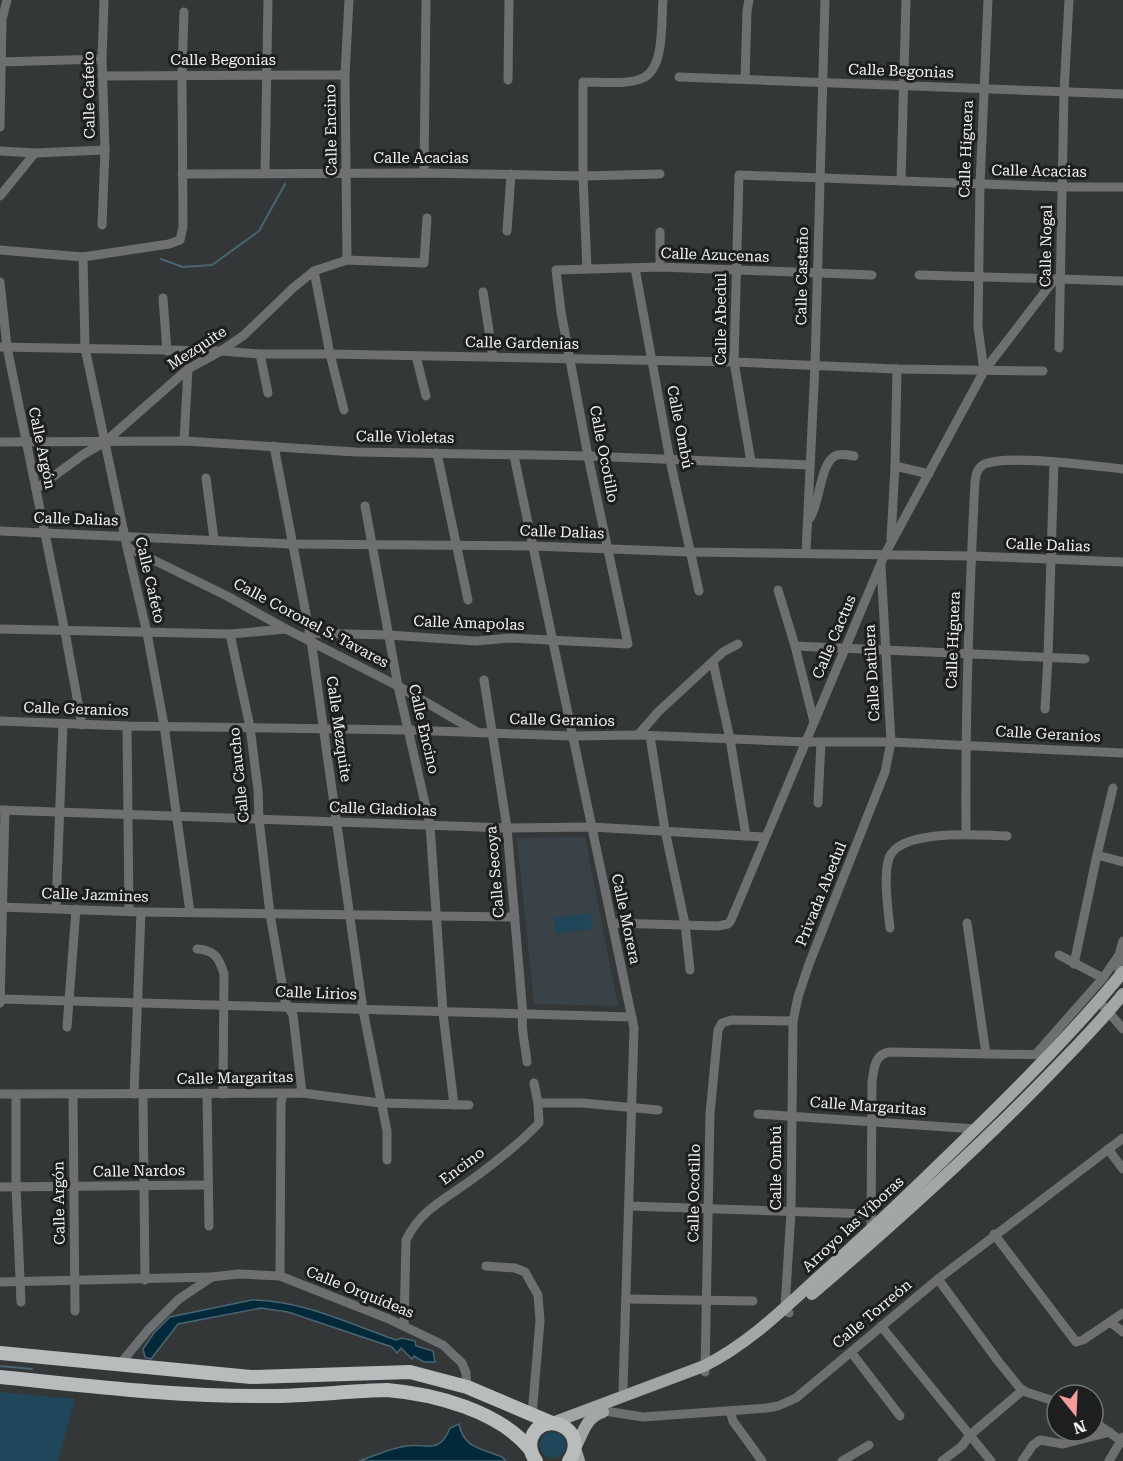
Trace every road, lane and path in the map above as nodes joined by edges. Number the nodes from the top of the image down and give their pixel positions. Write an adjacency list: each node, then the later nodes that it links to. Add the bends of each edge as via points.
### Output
1 (7, 0): 15 (street, via 2,20)
2 (104, 0): 14 (street, Calle Cafeto)
3 (268, 0): 17 (street)
4 (349, 0): 18 (street, Calle Encino)
5 (426, 0): 32 (street)
6 (510, 0): 22 (street)
7 (663, 0): 39 (street, via 658,57 649,75 633,81 583,82)
8 (749, 0): 21 (street)
9 (825, 0): 23 (street, Calle Castaño)
10 (906, 0): 24 (street)
11 (988, 0): 25 (street, Calle Higuera)
12 (1069, 0): 26 (street, Calle Nogal)
13 (184, 12): 16 (street)
14 (102, 59): 15 (street); 19 (street, Calle Cafeto)
15 (1, 62): 28 (street)
16 (182, 75): 17 (street, Calle Begonias); 19 (street, Calle Begonias); 35 (street)
17 (267, 75): 18 (street, Calle Begonias); 33 (street)
18 (345, 75): 34 (street, Calle Encino)
19 (102, 76): 29 (street, Calle Cafeto)
20 (679, 77): 21 (street, Calle Begonias)
21 (745, 79): 23 (street, Calle Begonias)
22 (508, 80)
23 (823, 83): 24 (street, Calle Begonias); 40 (street, Calle Castaño)
24 (903, 86): 25 (street, Calle Begonias); 41 (street)
25 (983, 89): 26 (street, Calle Begonias); 42 (street, Calle Higuera)
26 (1064, 92): 27 (street, Calle Begonias); 43 (street, Calle Nogal)
27 (1123, 94)
28 (0, 128)
29 (105, 150): 31 (street); 47 (street, Calle Cafeto)
30 (0, 151): 31 (street)
31 (35, 153): 45 (street)
32 (424, 172): 34 (street, Calle Acacias); 36 (street, Calle Acacias)
33 (265, 173): 34 (street, Calle Acacias); 35 (street, Calle Acacias)
34 (346, 173): 52 (street, Calle Encino)
35 (182, 174): 51 (street, via 181,237 169,244)
36 (511, 174): 39 (street, Calle Acacias); 48 (street)
37 (660, 174): 39 (street, Calle Acacias)
38 (739, 175): 40 (street, Calle Acacias); 57 (street, Calle Abedul)
39 (583, 176): 54 (street)
40 (819, 178): 41 (street, Calle Acacias); 59 (street, Calle Castaño)
41 (901, 181): 42 (street, Calle Acacias)
42 (980, 184): 43 (street, Calle Acacias); 62 (street, Calle Higuera)
43 (1062, 187): 44 (street, Calle Acacias); 63 (street, Calle Nogal)
44 (1123, 187)
45 (0, 196)
46 (427, 218): 52 (street, via 424,263)
47 (102, 225)
48 (507, 231)
49 (660, 232): 53 (street)
50 (0, 250): 51 (street)
51 (83, 256): 69 (street, Calle Cafeto)
52 (347, 260): 58 (street, Mezquite)
53 (660, 267): 55 (street, Calle Azucenas); 57 (street, Calle Azucenas)
54 (587, 268): 55 (street, Calle Azucenas); 56 (street, Calle Azucenas)
55 (635, 268): 78 (street, Calle Ombú)
56 (556, 270): 77 (street, Calle Ocotillo)
57 (736, 270): 59 (street, Calle Azucenas); 79 (street, Calle Abedul)
58 (314, 271): 72 (street, Mezquite); 74 (street)
59 (818, 273): 60 (street, Calle Azucenas); 80 (street, Calle Castaño)
60 (872, 275)
61 (919, 275): 62 (street)
62 (979, 277): 63 (street); 83 (street, Calle Higuera, via 978,327)
63 (1057, 280): 64 (street); 70 (street, Calle Nogal); 83 (street, Calle Cactus)
64 (1123, 281)
65 (0, 282): 68 (street, Calle Argón)
66 (483, 292): 76 (street)
67 (163, 298): 71 (street)
68 (3, 347): 69 (street, Calle Gardenias); 91 (street, Calle Argón)
69 (85, 348): 71 (street, Calle Gardenias); 90 (street, Calle Cafeto)
70 (1059, 348)
71 (167, 351): 72 (street, Calle Gardenias)
72 (221, 351): 73 (street, Calle Gardenias); 81 (street, Mezquite)
73 (260, 354): 74 (street, Calle Gardenias); 85 (street)
74 (330, 354): 75 (street, Calle Gardenias); 87 (street)
75 (416, 356): 76 (street, Calle Gardenias); 86 (street)
76 (493, 357): 77 (street, Calle Gardenias)
77 (570, 360): 78 (street, Calle Gardenias); 95 (street, Calle Ocotillo)
78 (652, 362): 79 (street, Calle Gardenias); 97 (street, Calle Ombú)
79 (734, 362): 80 (street, Calle Gardenias); 98 (street, Calle Abedul)
80 (815, 365): 82 (street, Calle Gardenias); 100 (street, Calle Castaño)
81 (188, 369): 88 (street); 90 (street, Mezquite)
82 (897, 369): 83 (street, Calle Gardenias); 101 (street)
83 (984, 371): 84 (street, Calle Gardenias); 103 (street, Calle Cactus)
84 (1043, 371)
85 (268, 393)
86 (426, 396)
87 (344, 410)
88 (184, 441): 90 (street, Calle Violetas); 92 (street, Calle Violetas)
89 (0, 442): 91 (street, Calle Violetas)
90 (105, 442): 91 (street, Calle Violetas); 105 (street, Mezquite); 110 (street, Calle Cafeto)
91 (26, 443): 105 (street, Calle Argón)
92 (274, 446): 93 (street, Calle Violetas); 112 (street, Calle Mezquite)
93 (437, 453): 94 (street, Calle Violetas); 115 (street)
94 (514, 456): 95 (street, Calle Violetas); 116 (street, Calle Morera)
95 (588, 456): 97 (street, Calle Violetas); 118 (street, Calle Ocotillo)
96 (854, 456): 107 (street, via 840,454 830,460)
97 (670, 460): 98 (street, Calle Violetas); 119 (street, Calle Ombú)
98 (751, 462): 100 (street, Calle Violetas)
99 (1054, 462): 102 (street); 121 (street, Calle Higuera, via 998,460 977,471); 123 (street)
100 (810, 465): 107 (street, Calle Castaño)
101 (895, 466): 103 (street); 113 (street)
102 (1123, 469)
103 (930, 474): 113 (street, Calle Cactus)
104 (206, 478): 111 (street)
105 (36, 489): 109 (street, Calle Argón)
106 (365, 506): 114 (street, Calle Encino)
107 (808, 520): 120 (street, Calle Castaño)
108 (0, 531): 109 (street, Calle Dalias)
109 (45, 533): 110 (street, Calle Dalias); 130 (street, Calle Argón)
110 (124, 536): 111 (street, Calle Dalias); 117 (street, Calle Cafeto)
111 (214, 539): 112 (street, Calle Dalias)
112 (291, 544): 114 (street, Calle Dalias); 134 (street, Calle Mezquite)
113 (891, 544): 122 (street, Calle Cactus)
114 (373, 545): 115 (street, Calle Dalias); 133 (street, Calle Encino)
115 (456, 546): 116 (street, Calle Dalias); 127 (street)
116 (533, 546): 118 (street, Calle Dalias); 135 (street, Calle Morera)
117 (126, 547): 129 (street, Calle Coronel S. Tavares); 131 (street, Calle Cafeto)
118 (608, 548): 119 (street, Calle Dalias); 136 (street, Calle Ocotillo)
119 (690, 552): 120 (street, Calle Dalias); 126 (street, Calle Ombú)
120 (806, 553): 122 (street, Calle Dalias)
121 (971, 556): 122 (street, Calle Dalias); 123 (street, Calle Dalias); 141 (street, Calle Higuera)
122 (882, 560): 139 (street, Calle Cactus); 140 (street, Calle Datilera)
123 (1052, 560): 124 (street, Calle Dalias); 142 (street)
124 (1123, 562)
125 (778, 590): 138 (street)
126 (699, 591)
127 (468, 600)
128 (0, 629): 130 (street)
129 (286, 629): 132 (street); 134 (street, Calle Coronel S. Tavares)
130 (65, 632): 131 (street); 151 (street, Calle Argón)
131 (147, 633): 132 (street); 152 (street, Calle Cafeto)
132 (230, 634): 154 (street, Calle Caucho)
133 (388, 635): 134 (street, Calle Amapolas); 135 (street, Calle Amapolas); 146 (street, Calle Encino)
134 (310, 637): 146 (street, Calle Coronel S. Tavares); 155 (street, Calle Mezquite)
135 (552, 641): 136 (street, Calle Amapolas); 160 (street, Calle Morera)
136 (628, 644)
137 (738, 644): 144 (street)
138 (795, 646): 139 (street); 149 (street)
139 (846, 649): 140 (street); 149 (street, Calle Cactus)
140 (886, 649): 141 (street); 165 (street, Calle Datilera)
141 (968, 654): 142 (street); 166 (street, Calle Higuera)
142 (1048, 657): 143 (street); 147 (street)
143 (1085, 659)
144 (713, 662): 159 (street); 162 (street)
145 (484, 680): 158 (street, Calle Secoya)
146 (398, 686): 156 (street, Calle Encino); 157 (street, Calle Coronel S. Tavares)
147 (1045, 709)
148 (0, 721): 150 (street, Calle Geranios)
149 (814, 722): 163 (street, Calle Cactus)
150 (63, 724): 151 (street, Calle Geranios); 172 (street)
151 (82, 725): 153 (street, Calle Geranios)
152 (164, 725): 153 (street, Calle Geranios); 154 (street, Calle Geranios); 174 (street, Calle Cafeto)
153 (127, 726): 173 (street)
154 (250, 727): 155 (street, Calle Geranios); 175 (street, Calle Caucho)
155 (323, 728): 156 (street, Calle Geranios); 176 (street, Calle Mezquite)
156 (408, 730): 157 (street, Calle Geranios); 177 (street, Calle Encino)
157 (478, 733): 158 (street, Calle Geranios)
158 (493, 734): 160 (street, Calle Geranios); 179 (street, Calle Secoya)
159 (638, 735): 160 (street, Calle Geranios); 161 (street, Calle Geranios)
160 (572, 736): 178 (street, Calle Morera)
161 (650, 736): 162 (street, Calle Geranios); 180 (street)
162 (730, 739): 163 (street, Calle Geranios); 182 (street)
163 (806, 742): 164 (street, Calle Geranios); 184 (street, Calle Cactus)
164 (821, 742): 165 (street, Calle Geranios); 170 (street)
165 (891, 742): 166 (street, Calle Geranios); 168 (street, Calle Datilera)
166 (965, 745): 167 (street, Calle Geranios); 181 (street, Calle Higuera)
167 (1123, 753)
168 (883, 781): 221 (street, Privada Abedul, via 809,964)
169 (1113, 788): 185 (street)
170 (818, 803)
171 (3, 810): 172 (street, Calle Gladiolas); 187 (street)
172 (60, 812): 173 (street, Calle Gladiolas); 188 (street)
173 (128, 814): 174 (street, Calle Gladiolas); 190 (street)
174 (178, 816): 175 (street, Calle Gladiolas); 192 (street, Calle Cafeto)
175 (259, 819): 176 (street, Calle Gladiolas); 193 (street, Calle Caucho)
176 (337, 823): 177 (street, Calle Gladiolas); 194 (street, Calle Mezquite)
177 (430, 825): 179 (street, Calle Gladiolas); 195 (street, Calle Encino)
178 (591, 827): 179 (street, Calle Gladiolas); 180 (street, Calle Gladiolas); 197 (street, Calle Morera)
179 (507, 828): 196 (street, Calle Secoya)
180 (665, 830): 182 (street, Calle Gladiolas); 199 (street)
181 (966, 834): 183 (street); 200 (street, via 906,842 894,850 887,868)
182 (746, 836): 184 (street, Calle Gladiolas)
183 (1007, 836)
184 (765, 837): 199 (street, Calle Cactus, via 728,924)
185 (1097, 855): 186 (street); 205 (street)
186 (1123, 862)
187 (1, 907): 188 (street, Calle Jazmines); 210 (street)
188 (56, 908): 189 (street, Calle Jazmines)
189 (76, 909): 190 (street, Calle Jazmines); 211 (street)
190 (129, 911): 191 (street, Calle Jazmines)
191 (141, 912): 192 (street, Calle Jazmines); 213 (street)
192 (190, 912): 193 (street)
193 (270, 914): 194 (street); 215 (street, Calle Caucho, via 285,1001)
194 (349, 914): 195 (street); 216 (street, Calle Mezquite)
195 (436, 916): 196 (street); 218 (street, Calle Encino)
196 (514, 917): 219 (street, Calle Secoya)
197 (612, 923): 199 (street); 220 (street, Calle Morera)
198 (967, 923): 225 (street)
199 (685, 924): 206 (street)
200 (890, 928)
201 (1123, 941): 204 (street)
202 (197, 949): 214 (street, via 213,953 221,965)
203 (1059, 955): 205 (street)
204 (1119, 955): 207 (street); 208 (street)
205 (1074, 964): 208 (street)
206 (690, 969)
207 (1121, 975): 212 (main road, Arroyo las Víboras)
208 (1103, 978): 224 (street)
209 (1123, 994): 217 (main road, Arroyo las Víboras)
210 (0, 1000): 211 (street, Calle Lirios)
211 (70, 1000): 213 (street, Calle Lirios); 222 (street)
212 (1099, 1001): 217 (street); 226 (main road, Arroyo las Víboras)
213 (136, 1003): 214 (street, Calle Lirios); 232 (street)
214 (223, 1005): 215 (street, Calle Lirios); 234 (street)
215 (290, 1008): 216 (street, Calle Lirios); 229 (street, Calle Caucho)
216 (363, 1010): 218 (street, Calle Lirios); 237 (street, Calle Mezquite)
217 (1109, 1011): 223 (street); 262 (main road, Arroyo las Víboras, via 990,1135)
218 (443, 1013): 219 (street, Calle Lirios); 239 (street, Calle Encino)
219 (523, 1015): 220 (street, Calle Lirios); 227 (street, Calle Secoya)
220 (632, 1017): 241 (street, Calle Morera)
221 (793, 1021): 244 (street, Calle Ombú); 257 (street, Calle Ocotillo, via 732,1020 722,1023 718,1030 710,1114)
222 (67, 1027)
223 (1123, 1029)
224 (1036, 1053): 225 (street); 226 (street)
225 (986, 1054): 245 (street, via 882,1053 872,1082)
226 (1051, 1055): 246 (main road, Arroyo las Víboras)
227 (527, 1062)
228 (534, 1083): 238 (street)
229 (302, 1093): 235 (street, Calle Margaritas); 237 (street, Calle Margaritas)
230 (0, 1094): 231 (street, Calle Margaritas)
231 (16, 1094): 236 (street, Calle Margaritas); 254 (street)
232 (139, 1094): 233 (street, Calle Margaritas); 236 (street, Calle Margaritas); 252 (street)
233 (207, 1094): 234 (street, Calle Margaritas); 251 (street)
234 (223, 1094): 235 (street, Calle Margaritas)
235 (283, 1094): 264 (street)
236 (73, 1095): 255 (street, Calle Argón)
237 (380, 1103): 239 (street, Calle Margaritas); 249 (street, Calle Mezquite, via 387,1131)
238 (538, 1103): 241 (street); 279 (street, Encino, via 537,1126 419,1218 406,1240)
239 (454, 1105): 240 (street, Calle Margaritas)
240 (470, 1105)
241 (632, 1108): 242 (street); 256 (street, Calle Morera)
242 (658, 1110)
243 (758, 1114): 244 (street, Calle Margaritas)
244 (791, 1116): 245 (street, Calle Margaritas); 258 (street, Calle Ombú)
245 (872, 1122): 246 (street, Calle Margaritas); 259 (street)
246 (975, 1129): 262 (main road, Arroyo las Víboras)
247 (1123, 1138): 248 (street, Calle Torreón)
248 (1108, 1149): 250 (street); 261 (street, Calle Torreón)
249 (387, 1160)
250 (1123, 1169)
251 (207, 1185): 252 (street, Calle Nardos); 260 (street)
252 (143, 1186): 255 (street, Calle Nardos); 267 (street)
253 (0, 1187): 254 (street, Calle Nardos)
254 (16, 1187): 255 (street, Calle Nardos); 269 (street)
255 (74, 1187): 270 (street, Calle Argón)
256 (628, 1206): 257 (street); 271 (street, Calle Morera)
257 (709, 1209): 258 (street); 272 (street, Calle Ocotillo)
258 (791, 1212): 259 (street); 275 (street, Calle Ombú)
259 (870, 1214): 262 (street)
260 (209, 1226)
261 (994, 1234): 266 (street, Calle Torreón); 278 (street, via 1073,1339 1080,1342)
262 (871, 1237): 275 (main road, Arroyo las Víboras)
263 (486, 1266): 295 (street, via 525,1272 538,1295 540,1321)
264 (280, 1276): 265 (street, Calle Orquídeas); 279 (street, Calle Orquídeas)
265 (212, 1277): 267 (street, Calle Orquídeas); 284 (street, via 179,1299)
266 (938, 1279): 280 (street, Calle Torreón); 289 (street)
267 (145, 1280): 270 (street, Calle Orquídeas)
268 (0, 1281): 269 (street, Calle Orquídeas)
269 (20, 1281): 270 (street, Calle Orquídeas); 274 (street)
270 (76, 1281): 276 (street, Calle Argón)
271 (627, 1299): 272 (street); 291 (street, Calle Morera)
272 (706, 1301): 273 (street); 285 (street, Calle Ocotillo)
273 (753, 1301)
274 (21, 1302)
275 (787, 1310): 285 (main road, Arroyo las Víboras)
276 (75, 1311)
277 (1123, 1313): 278 (street)
278 (1110, 1322): 281 (street)
279 (404, 1325): 288 (street, Calle Orquídeas, via 452,1353 462,1363)
280 (881, 1326): 282 (street, Calle Torreón); 300 (street)
281 (1123, 1332)
282 (851, 1352): 294 (street, Calle Torreón, via 787,1403); 296 (street)
283 (0, 1353): 284 (highway)
284 (120, 1364): 286 (highway, via 251,1377)
285 (705, 1369): 291 (main road, Arroyo las Víboras); 293 (main road, Arroyo las Víboras)
286 (312, 1375): 288 (highway, via 410,1372); 290 (highway)
287 (0, 1377): 290 (highway, via 224,1395)
288 (467, 1387): 295 (highway)
289 (1023, 1390): 292 (street); 300 (street)
290 (312, 1393): 303 (highway, via 387,1390 427,1396 488,1417 516,1433)
291 (625, 1396): 293 (main road, Arroyo las Víboras)
292 (1045, 1398)
293 (604, 1408): 294 (street, Calle Torreón, via 643,1417); 297 (main road, Arroyo las Víboras); 304 (main road, Arroyo las Víboras, via 591,1417)
294 (730, 1412): 305 (street)
295 (532, 1414): 297 (highway)
296 (900, 1416)
297 (552, 1423): 303 (highway, via 535,1431 530,1443); 304 (highway, via 567,1428 574,1440)
298 (1105, 1429): 299 (street)
299 (1110, 1432): 301 (street); 309 (street, via 1063,1444 1040,1440)
300 (970, 1435): 307 (street); 308 (street)
301 (1122, 1440): 310 (street)
302 (869, 1445): 306 (street)
303 (533, 1455)
304 (574, 1457)
305 (762, 1461)
306 (842, 1461)
307 (942, 1461)
308 (991, 1461)
309 (1022, 1461)
310 (1109, 1461)

